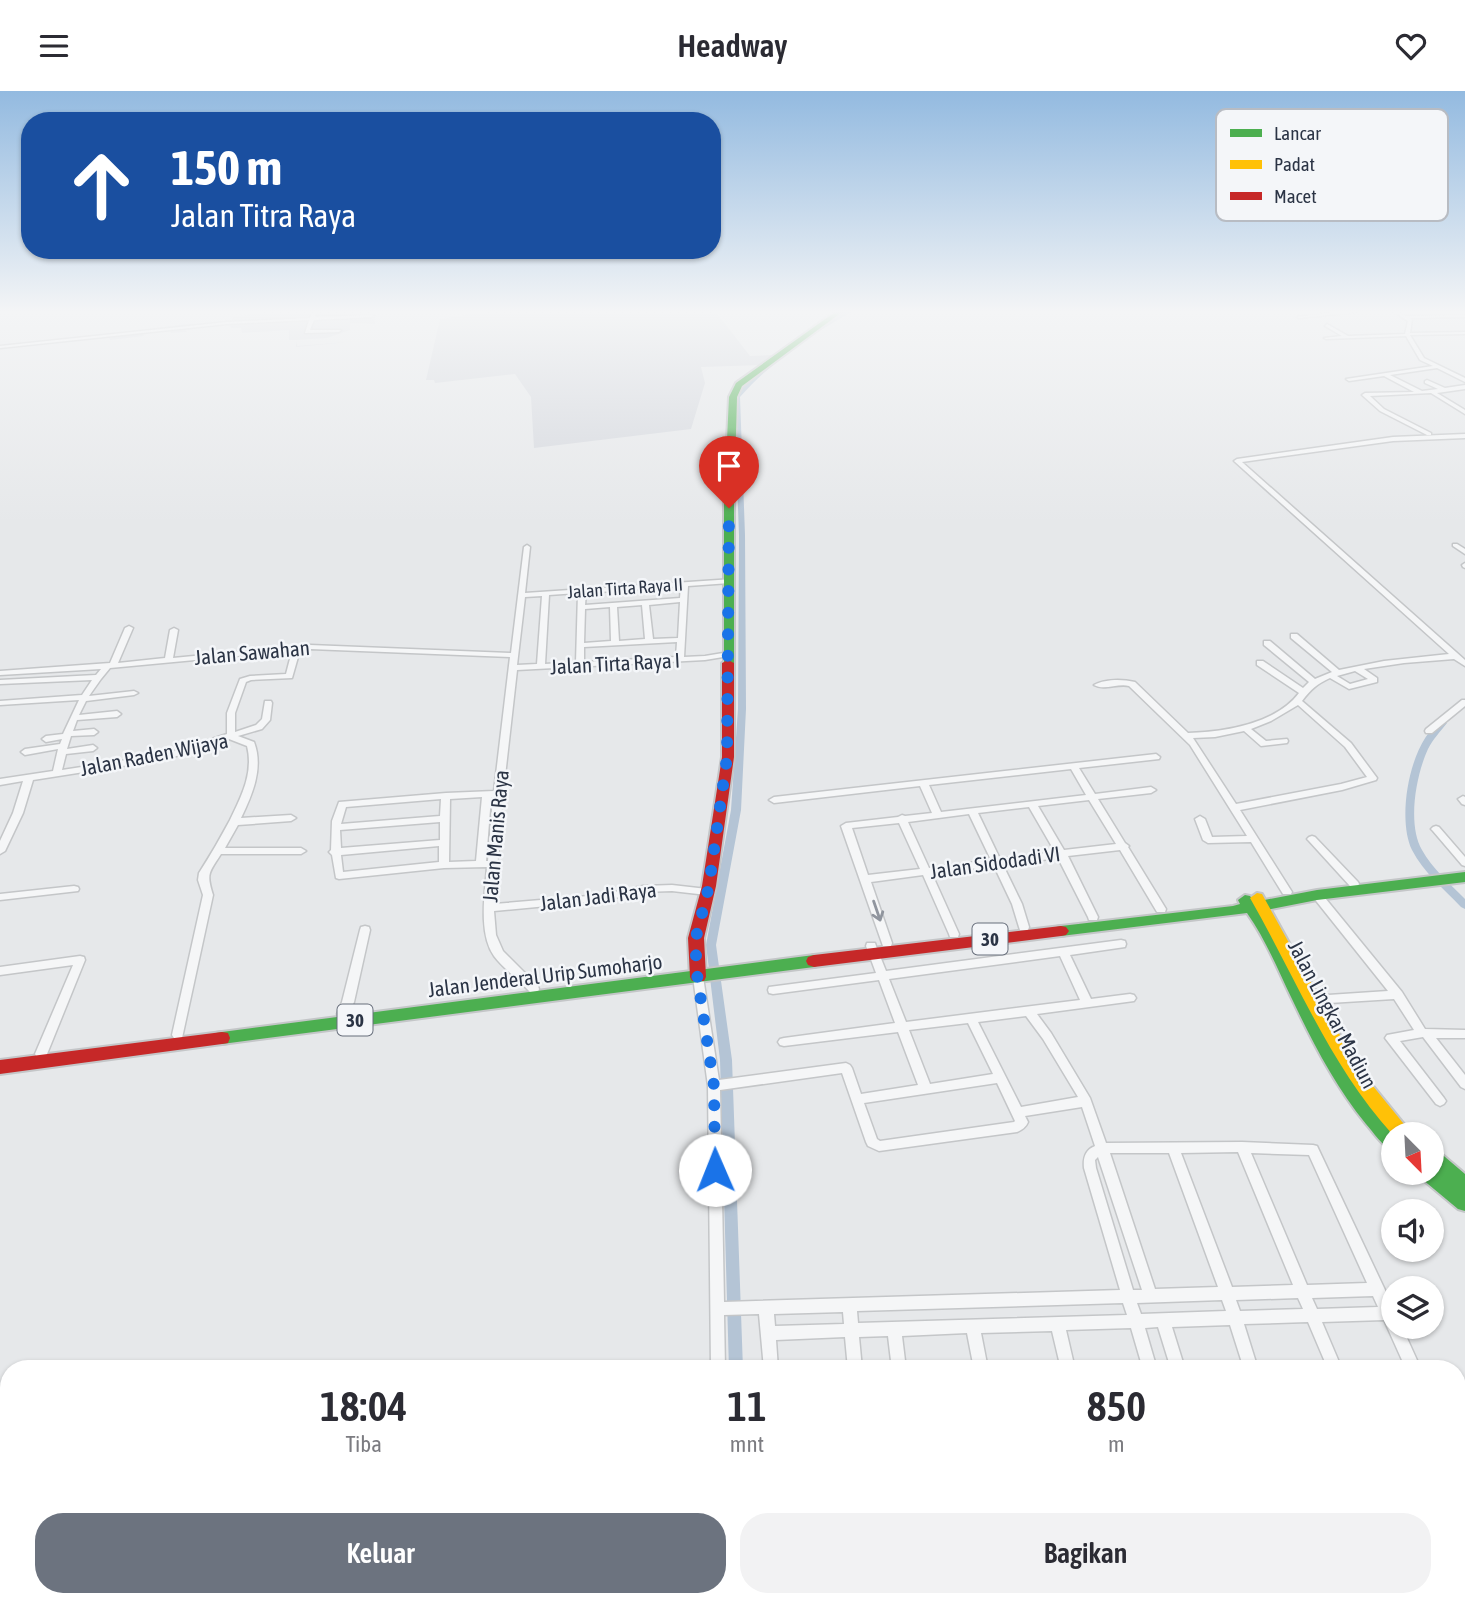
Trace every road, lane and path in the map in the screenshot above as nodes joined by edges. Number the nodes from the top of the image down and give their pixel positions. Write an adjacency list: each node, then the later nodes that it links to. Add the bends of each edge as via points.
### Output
1 (744, 383): 16 (main road, via 735,391 732,405)
2 (1402, 383): 6 (street)
3 (1428, 383): 5 (street)
4 (1465, 387): 5 (street)
5 (1445, 390): 7 (street)
6 (1422, 393): 7 (street); 8 (street)
7 (1432, 393): 10 (street)
8 (1407, 394): 9 (street); 11 (street, via 1365,395)
9 (1420, 403)
10 (1465, 412)
11 (1432, 435): 12 (street); 36 (street, via 1237,461)
12 (1465, 436)
13 (1455, 545): 15 (street)
14 (527, 547): 20 (street)
15 (1465, 552)
16 (730, 581): 17 (street, Jalan Tirta Raya II); 34 (main road)
17 (685, 584): 18 (street, Jalan Tirta Raya II); 21 (street)
18 (582, 591): 19 (street, Jalan Tirta Raya II); 24 (street)
19 (546, 593): 20 (street, Jalan Tirta Raya II); 45 (street)
20 (521, 595): 35 (street)
21 (684, 600): 22 (street); 28 (street)
22 (645, 602): 23 (street); 29 (street)
23 (613, 604): 24 (street); 30 (street)
24 (582, 607): 32 (street)
25 (129, 628): 43 (street)
26 (174, 630): 39 (street)
27 (1294, 636): 48 (street)
28 (681, 640): 29 (street); 38 (street)
29 (649, 641): 30 (street)
30 (615, 643): 32 (street)
31 (1267, 643): 50 (street)
32 (581, 645): 41 (street)
33 (297, 648): 35 (street, Jalan Sawahan); 39 (street, Jalan Sawahan); 65 (street, via 289,676 243,681 231,713)
34 (729, 654): 38 (street, Jalan Tirta Raya I); 113 (main road, via 727,757)
35 (514, 655): 44 (street)
36 (1455, 656): 37 (street); 42 (street); 46 (street)
37 (1465, 656)
38 (680, 659): 41 (street, Jalan Tirta Raya I)
39 (169, 660): 43 (street, Jalan Sawahan)
40 (1260, 663): 54 (street)
41 (580, 664): 45 (street, Jalan Tirta Raya I)
42 (1465, 664)
43 (111, 665): 47 (street, Jalan Sawahan); 49 (street)
44 (513, 667): 45 (street, Jalan Tirta Raya I); 78 (street, Jalan Manis Raya)
45 (541, 667)
46 (1358, 669): 48 (street); 48 (street, via 1374,680 1349,687)
47 (0, 673)
48 (1336, 675): 50 (street)
49 (99, 677): 51 (street); 55 (street)
50 (1314, 682): 54 (street)
51 (0, 683)
52 (1097, 685): 64 (street, via 1132,684)
53 (134, 693): 55 (street)
54 (1301, 697): 61 (street); 83 (street, via 1373,778)
55 (84, 698): 57 (street); 60 (street)
56 (1465, 702): 63 (street)
57 (0, 703)
58 (268, 703): 65 (street, via 264,723)
59 (117, 714): 60 (street)
60 (74, 718): 68 (street)
61 (1246, 729): 64 (street); 67 (street, via 1264,744)
62 (94, 731): 68 (street)
63 (1429, 731)
64 (1187, 736): 83 (street)
65 (231, 737): 73 (street, Jalan Raden Wijaya, via 153,759); 90 (street, Jalan Raden Wijaya, via 248,742 254,752 254,775)
66 (46, 739): 68 (street)
67 (1284, 741)
68 (65, 742): 69 (street); 70 (street); 73 (street)
69 (93, 748)
70 (25, 752)
71 (1156, 757): 72 (street)
72 (1073, 766): 76 (street); 80 (street)
73 (57, 771): 74 (street, Jalan Raden Wijaya)
74 (29, 776): 75 (street, Jalan Raden Wijaya); 97 (street)
75 (0, 782)
76 (923, 783): 81 (street); 85 (street)
77 (1152, 790): 80 (street)
78 (492, 794): 79 (street); 104 (street, Jalan Manis Raya)
79 (446, 796): 88 (street); 91 (street, via 342,804)
80 (1092, 799): 82 (street); 96 (street)
81 (774, 800)
82 (1032, 804): 84 (street); 101 (street)
83 (1233, 807): 93 (street)
84 (972, 811): 85 (street); 102 (street)
85 (938, 814): 87 (street)
86 (291, 818): 90 (street)
87 (902, 818): 107 (street); 110 (street, via 846,826)
88 (446, 819): 91 (street); 95 (street)
89 (1200, 819): 93 (street, via 1208,840)
90 (233, 822): 98 (street, Jalan Raden Wijaya)
91 (335, 827): 100 (street)
92 (1436, 829): 103 (street)
93 (1255, 839): 114 (street)
94 (1312, 839): 111 (street)
95 (444, 843): 100 (street); 105 (street)
96 (1124, 846): 101 (street, Jalan Sidodadi VI); 119 (street)
97 (0, 851)
98 (218, 851): 99 (street); 143 (street, Jalan Raden Wijaya, via 204,873 208,895)
99 (301, 851)
100 (334, 852): 105 (street, via 338,876)
101 (1061, 853): 102 (street, Jalan Sidodadi VI); 120 (street)
102 (995, 862): 107 (street, Jalan Sidodadi VI); 121 (street)
103 (1465, 863)
104 (486, 864): 105 (street); 118 (street, Jalan Manis Raya)
105 (444, 865)
106 (1465, 870): 108 (main road, 30)
107 (927, 872): 110 (street, Jalan Sidodadi VI); 123 (street)
108 (1436, 877): 109 (main road, 30); 111 (main road, 30); 115 (main road, 30)
109 (1465, 877)
110 (866, 879): 124 (street, one-way to 124)
111 (1354, 884): 114 (main road, 30)
112 (74, 889): 116 (street)
113 (707, 892): 118 (street, Jalan Jadi Raya, via 643,889 600,898); 129 (main road, via 698,922)
114 (1287, 892): 117 (main road, 30)
115 (1317, 895): 117 (main road, 30); 133 (street)
116 (0, 897)
117 (1254, 903): 119 (main road, Jalan Jenderal Urip Sumoharjo / 30); 126 (main road, Jalan Jenderal Urip Sumoharjo / 30); 135 (main road, Jalan Lingkar Madiun); 157 (main road, Jalan Lingkar Madiun, via 1350,1094)
118 (489, 908): 131 (street, Jalan Manis Raya, via 498,953)
119 (1161, 909): 120 (main road, Jalan Jenderal Urip Sumoharjo / 30)
120 (1093, 917): 121 (main road, Jalan Jenderal Urip Sumoharjo / 30)
121 (1024, 927): 123 (main road, Jalan Jenderal Urip Sumoharjo / 30)
122 (365, 930): 138 (street)
123 (954, 934): 124 (main road, Jalan Jenderal Urip Sumoharjo / 30)
124 (887, 943): 126 (main road, Jalan Jenderal Urip Sumoharjo / 30)
125 (1121, 944): 127 (street)
126 (873, 949): 129 (main road, Jalan Jenderal Urip Sumoharjo / 30); 130 (street)
127 (1063, 952): 130 (street); 136 (street)
128 (0, 971): 145 (street, via 80,960)
129 (703, 972): 131 (main road, Jalan Jenderal Urip Sumoharjo / 30); 147 (main road, Jalan Jenderal Urip Sumoharjo / 30); 149 (street)
130 (884, 975): 132 (street); 140 (street)
131 (534, 989): 138 (main road, Jalan Jenderal Urip Sumoharjo / 30)
132 (773, 990)
133 (1398, 995): 135 (street); 141 (street)
134 (1130, 997): 136 (street)
135 (1313, 1000): 156 (main road, Jalan Lingkar Madiun, via 1361,1089)
136 (1087, 1003): 137 (street)
137 (1028, 1010): 139 (street); 153 (street)
138 (343, 1014): 143 (main road, Jalan Jenderal Urip Sumoharjo / 30)
139 (971, 1018): 140 (street); 148 (street)
140 (901, 1027): 144 (street); 151 (street)
141 (1424, 1033): 142 (street); 150 (street); 154 (street, via 1391,1038)
142 (1465, 1034)
143 (178, 1035): 145 (main road, Jalan Jenderal Urip Sumoharjo / 30)
144 (783, 1042)
145 (41, 1054): 146 (main road, Jalan Jenderal Urip Sumoharjo / 30)
146 (0, 1058)
147 (0, 1066)
148 (999, 1078): 151 (street); 155 (street)
149 (725, 1084): 152 (street, via 846,1068); 171 (street)
150 (1465, 1084)
151 (925, 1087): 152 (street)
152 (858, 1099): 155 (street, via 872,1142 879,1146 1017,1127 1022,1122)
153 (1086, 1101): 155 (street); 160 (street)
154 (1440, 1101)
155 (1019, 1112)
156 (1391, 1122)
157 (1381, 1131)
158 (1173, 1147): 159 (street); 160 (street); 165 (street)
159 (1242, 1147): 163 (street, via 1313,1150); 164 (street)
160 (1104, 1148): 167 (street); 168 (street, via 1089,1159 1090,1168)
161 (1454, 1181): 162 (main road)
162 (1465, 1203)
163 (1378, 1289): 164 (street); 166 (street)
164 (1303, 1290): 165 (street); 172 (street)
165 (1227, 1293): 167 (street); 173 (street)
166 (1381, 1296)
167 (1152, 1297): 168 (street)
168 (1129, 1298): 169 (street); 174 (street)
169 (849, 1306): 170 (street); 180 (street)
170 (760, 1308): 171 (street); 181 (street)
171 (720, 1309): 183 (street)
172 (1313, 1314): 173 (street); 176 (street); 192 (street)
173 (1233, 1317): 175 (street); 191 (street)
174 (1136, 1320): 175 (street); 177 (street); 189 (street)
175 (1163, 1320): 190 (street)
176 (1381, 1320)
177 (1057, 1324): 178 (street); 188 (street)
178 (973, 1326): 179 (street); 187 (street)
179 (894, 1328): 180 (street); 186 (street)
180 (851, 1329): 181 (street); 185 (street)
181 (769, 1333): 184 (street)
182 (1400, 1339): 193 (street)
183 (718, 1360)
184 (770, 1360)
185 (854, 1360)
186 (898, 1360)
187 (979, 1360)
188 (1066, 1360)
189 (1147, 1360)
190 (1175, 1360)
191 (1248, 1360)
192 (1331, 1360)
193 (1410, 1360)

